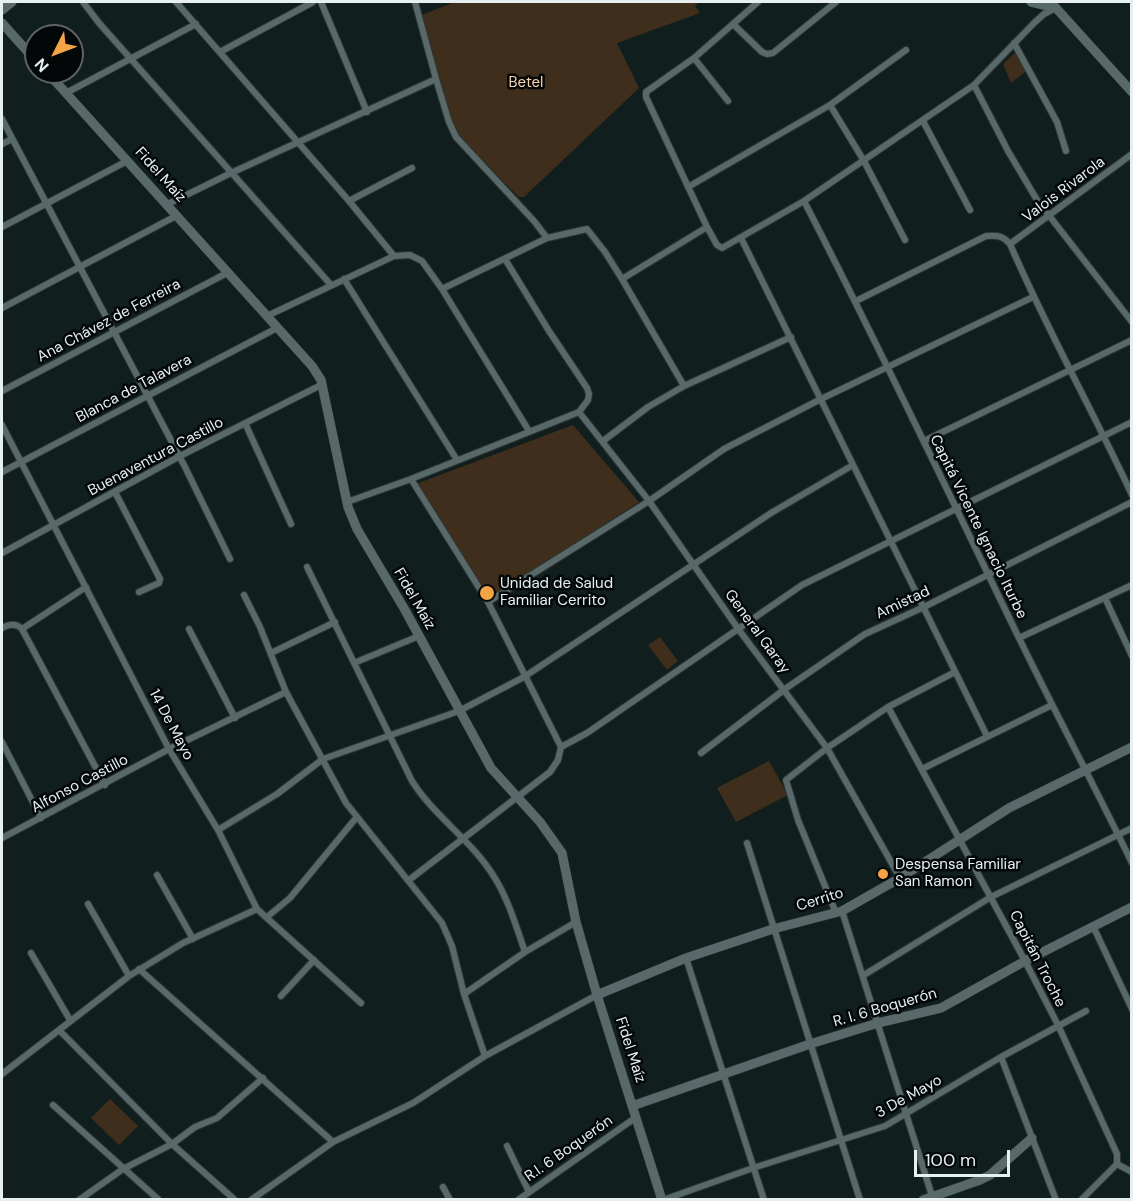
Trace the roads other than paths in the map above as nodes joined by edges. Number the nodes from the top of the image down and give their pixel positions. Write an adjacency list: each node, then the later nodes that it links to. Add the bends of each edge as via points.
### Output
1 (12, 2): 12 (street)
2 (83, 2): 20 (street)
3 (176, 2): 14 (street)
4 (313, 2): 19 (street)
5 (321, 2): 29 (street)
6 (415, 2): 22 (street)
7 (758, 2): 15 (street)
8 (836, 2): 15 (street, via 773,53 762,52)
9 (1032, 2): 11 (street)
10 (1064, 2): 11 (street)
11 (1055, 5): 16 (street); 25 (street)
12 (2, 10)
13 (2, 23): 17 (street)
14 (196, 24): 19 (street); 20 (street)
15 (733, 24): 21 (street)
16 (1014, 43): 24 (street); 35 (street, via 1057,122)
17 (24, 48)
18 (906, 50): 28 (street)
19 (220, 52): 33 (street)
20 (131, 58): 26 (street); 40 (street)
21 (694, 58): 27 (street); 41 (street, via 646,92)
22 (436, 79): 29 (street); 51 (street, via 456,137)
23 (58, 84): 26 (street, Fidel Maíz)
24 (974, 85): 31 (street); 48 (street)
25 (1131, 92)
26 (66, 93): 37 (street, Fidel Maíz)
27 (728, 101)
28 (830, 105): 38 (street); 41 (street)
29 (367, 112): 33 (street)
30 (2, 119): 32 (street)
31 (922, 121): 38 (street); 46 (street)
32 (12, 138): 34 (street); 44 (street)
33 (298, 142): 40 (street); 42 (street)
34 (2, 144)
35 (1066, 151)
36 (1131, 154): 48 (street, Valois Rivarola)
37 (127, 161): 44 (street); 45 (street, Fidel Maíz)
38 (864, 161): 43 (street); 53 (street)
39 (412, 168): 42 (street)
40 (231, 173): 45 (street); 61 (street)
41 (688, 187): 50 (street)
42 (350, 201): 55 (street)
43 (804, 201): 52 (street); 64 (street, Capitá Vicente Ignacio Iturbe)
44 (46, 204): 49 (street); 57 (street)
45 (166, 205): 47 (street, Fidel Maíz)
46 (970, 210)
47 (176, 216): 57 (street); 58 (street, Fidel Maíz)
48 (1049, 217): 54 (street, Valois Rivarola); 67 (street)
49 (2, 227)
50 (707, 227): 52 (street, via 719,247 727,247); 60 (street)
51 (547, 238): 56 (street); 60 (street, via 587,229)
52 (741, 238): 70 (street)
53 (905, 240)
54 (1011, 244): 63 (street); 64 (street, via 1004,237 986,236)
55 (394, 256): 59 (street); 62 (street, via 417,257)
56 (506, 259): 62 (street); 79 (street, via 589,394)
57 (80, 267): 65 (street); 69 (street)
58 (227, 273): 66 (street, Fidel Maíz); 69 (street, Ana Chávez de Ferreira)
59 (344, 279): 61 (street); 88 (street)
60 (622, 279): 75 (street)
61 (330, 285): 66 (street)
62 (442, 289): 83 (street)
63 (1033, 297): 72 (street); 73 (street)
64 (856, 302): 72 (street, Capitá Vicente Ignacio Iturbe)
65 (2, 308)
66 (267, 316): 68 (street, Fidel Maíz)
67 (1131, 322)
68 (277, 328): 74 (street, Fidel Maíz); 77 (street, Blanca de Talavera)
69 (114, 333): 76 (street, Ana Chávez de Ferreira); 77 (street)
70 (790, 337): 75 (street); 78 (street)
71 (1131, 340): 73 (street)
72 (889, 367): 78 (street); 86 (street, Capitá Vicente Ignacio Iturbe)
73 (1071, 370): 84 (street); 86 (street)
74 (323, 384): 81 (street, Buenaventura Castillo); 96 (street, Fidel Maíz)
75 (684, 386): 85 (street)
76 (2, 391)
77 (147, 395): 87 (street); 89 (street, Blanca de Talavera)
78 (821, 399): 90 (street); 95 (street, via 724,449)
79 (579, 412): 83 (street); 85 (street, General Garay)
80 (1131, 422): 84 (street)
81 (245, 423): 87 (street, Buenaventura Castillo); 99 (street)
82 (2, 425): 89 (street, 14 De Mayo)
83 (529, 431): 88 (street)
84 (1104, 436): 94 (street); 98 (street)
85 (603, 441): 95 (street, General Garay)
86 (924, 441): 98 (street, Capitá Vicente Ignacio Iturbe)
87 (180, 456): 93 (street, Buenaventura Castillo); 103 (street)
88 (457, 460): 92 (street)
89 (21, 462): 91 (street, Blanca de Talavera); 100 (street, 14 De Mayo)
90 (853, 465): 101 (street); 104 (street)
91 (2, 472)
92 (411, 479): 96 (street); 112 (street)
93 (115, 492): 100 (street, Buenaventura Castillo); 109 (street, via 160,579)
94 (1131, 495)
95 (649, 501): 104 (street, General Garay); 112 (street)
96 (347, 502): 119 (street, Fidel Maíz, via 367,548)
97 (1131, 502): 106 (street, Amistad)
98 (957, 508): 101 (street); 106 (street, Capitá Vicente Ignacio Iturbe)
99 (291, 524)
100 (54, 525): 102 (street, Buenaventura Castillo); 108 (street, 14 De Mayo)
101 (891, 540): 113 (street); 118 (street, via 802,585)
102 (2, 553)
103 (230, 559)
104 (692, 563): 118 (street, General Garay); 125 (street)
105 (308, 567): 114 (street)
106 (988, 573): 113 (street, Amistad); 120 (street, Capitá Vicente Ignacio Iturbe)
107 (1131, 585): 111 (street)
108 (86, 588): 117 (street); 138 (street, 14 De Mayo)
109 (139, 592)
110 (244, 595): 121 (street)
111 (1105, 598): 120 (street); 122 (street)
112 (488, 602): 125 (street)
113 (924, 607): 124 (street); 126 (street, Amistad, via 865,634)
114 (334, 622): 121 (street); 123 (street)
115 (2, 628): 117 (street, via 14,625)
116 (189, 629): 131 (street)
117 (22, 630): 143 (street)
118 (739, 630): 126 (street, General Garay); 135 (street)
119 (419, 636): 123 (street); 130 (street, Fidel Maíz)
120 (1019, 638): 128 (street, Capitá Vicente Ignacio Iturbe)
121 (271, 653): 127 (street)
122 (1131, 656)
123 (354, 663): 132 (street)
124 (955, 672): 129 (street); 133 (street)
125 (524, 677): 130 (street); 135 (street)
126 (784, 689): 137 (street, General Garay); 139 (street, Amistad)
127 (286, 692): 131 (street, Alfonso Castillo); 140 (street)
128 (1052, 705): 133 (street); 142 (street, Capitá Vicente Ignacio Iturbe)
129 (888, 707): 137 (street); 141 (street, Capitán Troche)
130 (459, 711): 132 (street); 144 (street, Fidel Maíz, via 491,768)
131 (235, 718): 138 (street, Alfonso Castillo)
132 (390, 736): 140 (street); 151 (street, via 418,791)
133 (987, 736): 141 (street)
134 (2, 742): 145 (street)
135 (561, 747): 144 (street, via 550,772)
136 (1131, 747): 142 (street, Cerrito)
137 (827, 748): 156 (street, General Garay); 162 (street, via 786,780 798,820)
138 (169, 749): 143 (street, Alfonso Castillo); 148 (street, 14 De Mayo)
139 (701, 753)
140 (323, 759): 146 (street); 148 (street, via 277,794)
141 (922, 769): 152 (street, Capitán Troche)
142 (1086, 769): 149 (street, Capitá Vicente Ignacio Iturbe); 152 (street, Cerrito, via 1009,808)
143 (105, 784): 145 (street, Alfonso Castillo)
144 (517, 796): 151 (street); 164 (street, Fidel Maíz, via 562,853)
145 (41, 818): 150 (street, Alfonso Castillo)
146 (357, 818): 157 (street); 163 (street, via 290,898)
147 (1131, 828): 149 (street)
148 (218, 830): 161 (street, 14 De Mayo)
149 (1118, 835): 154 (street, Capitá Vicente Ignacio Iturbe); 158 (street)
150 (2, 838)
151 (463, 839): 157 (street); 168 (street, via 493,874)
152 (959, 839): 156 (street, Cerrito); 158 (street, Capitán Troche)
153 (747, 843): 166 (street)
154 (1131, 863)
155 (157, 875): 167 (street)
156 (900, 878): 162 (street, Cerrito)
157 (409, 880): 177 (street, via 442,923)
158 (991, 897): 172 (street, Capitán Troche); 174 (street)
159 (88, 904): 175 (street)
160 (1131, 907): 165 (street, R. I. 6 Boquerón)
161 (257, 909): 163 (street, 14 De Mayo); 167 (street)
162 (839, 912): 166 (street, Cerrito); 174 (street)
163 (267, 917): 171 (street, 14 De Mayo)
164 (576, 922): 168 (street); 178 (street, Fidel Maíz)
165 (1093, 926): 172 (street, R. I. 6 Boquerón); 176 (street)
166 (773, 929): 170 (street, Cerrito); 187 (street)
167 (193, 939): 173 (street)
168 (525, 952): 177 (street)
169 (31, 953): 183 (street)
170 (686, 958): 178 (street, Cerrito); 190 (street)
171 (314, 960): 179 (street); 180 (street, 14 De Mayo)
172 (1025, 961): 184 (street, R. I. 6 Boquerón, via 941,1008); 185 (street, Capitán Troche)
173 (139, 969): 175 (street); 192 (street)
174 (864, 975): 184 (street)
175 (129, 976): 183 (street)
176 (1128, 993): 181 (street)
177 (464, 994): 188 (street)
178 (597, 995): 188 (street); 194 (street, Fidel Maíz)
179 (281, 996)
180 (362, 1003)
181 (1131, 1009)
182 (1086, 1011): 185 (street, 3 De Mayo)
183 (70, 1020): 186 (street)
184 (878, 1023): 187 (street, R. I. 6 Boquerón); 195 (street)
185 (1058, 1025): 189 (street, 3 De Mayo); 202 (street, Capitán Troche, via 1117,1154)
186 (59, 1030): 191 (street); 200 (street)
187 (810, 1044): 190 (street, R. I. 6 Boquerón); 198 (street)
188 (485, 1056): 199 (street, via 413,1104)
189 (1001, 1057): 195 (street, 3 De Mayo); 197 (street)
190 (724, 1073): 194 (street, R. I. 6 Boquerón); 203 (street)
191 (2, 1074)
192 (263, 1078): 199 (street); 200 (street, via 217,1118)
193 (54, 1105): 204 (street)
194 (632, 1106): 196 (street, Fidel Maíz)
195 (907, 1113): 198 (street, 3 De Mayo, via 885,1126); 208 (street)
196 (635, 1118): 207 (street, R.I. 6 Boquerón); 215 (street, Fidel Maíz)
197 (1032, 1138): 208 (street, via 990,1175); 218 (street)
198 (840, 1140): 203 (street, 3 De Mayo); 217 (street)
199 (333, 1142): 212 (street)
200 (171, 1144): 204 (street); 211 (street)
201 (507, 1146): 207 (street)
202 (1117, 1164): 205 (street); 219 (street)
203 (753, 1168): 215 (street, 3 De Mayo); 216 (street)
204 (123, 1169): 209 (street); 210 (street)
205 (1131, 1172)
206 (442, 1187): 213 (street)
207 (529, 1192): 214 (street, R.I. 6 Boquerón)
208 (929, 1199)
209 (79, 1200)
210 (159, 1200)
211 (235, 1200)
212 (251, 1200)
213 (450, 1200)
214 (518, 1200)
215 (662, 1200)
216 (764, 1200)
217 (860, 1200)
218 (1056, 1200)
219 (1081, 1200)

